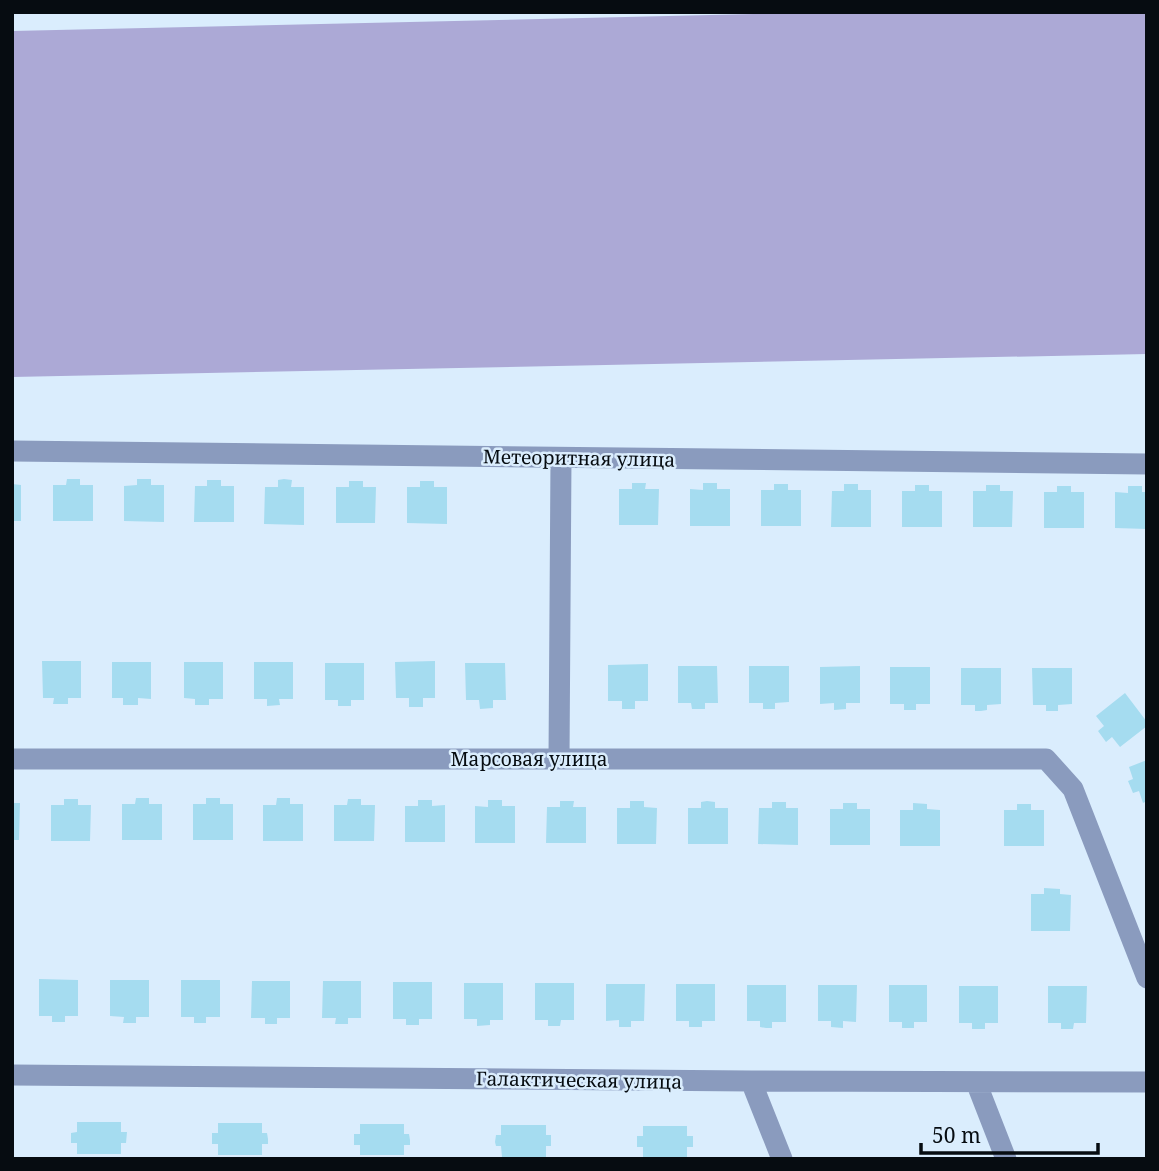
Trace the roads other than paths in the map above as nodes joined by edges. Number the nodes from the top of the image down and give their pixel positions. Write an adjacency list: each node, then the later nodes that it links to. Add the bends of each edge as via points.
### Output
1 (12, 452): 2 (street, Метеоритная улица)
2 (561, 458): 3 (street, Метеоритная улица); 5 (street)
3 (1147, 464)
4 (12, 759): 5 (street, Марсовая улица)
5 (559, 759): 6 (street, Марсовая улица, via 1046,759 1073,789)
6 (1147, 978)
7 (12, 1074): 8 (street, Галактическая улица)
8 (751, 1081): 9 (street, Галактическая улица); 11 (street)
9 (976, 1082): 10 (street, Галактическая улица); 12 (street)
10 (1147, 1082)
11 (782, 1159)
12 (1006, 1159)

